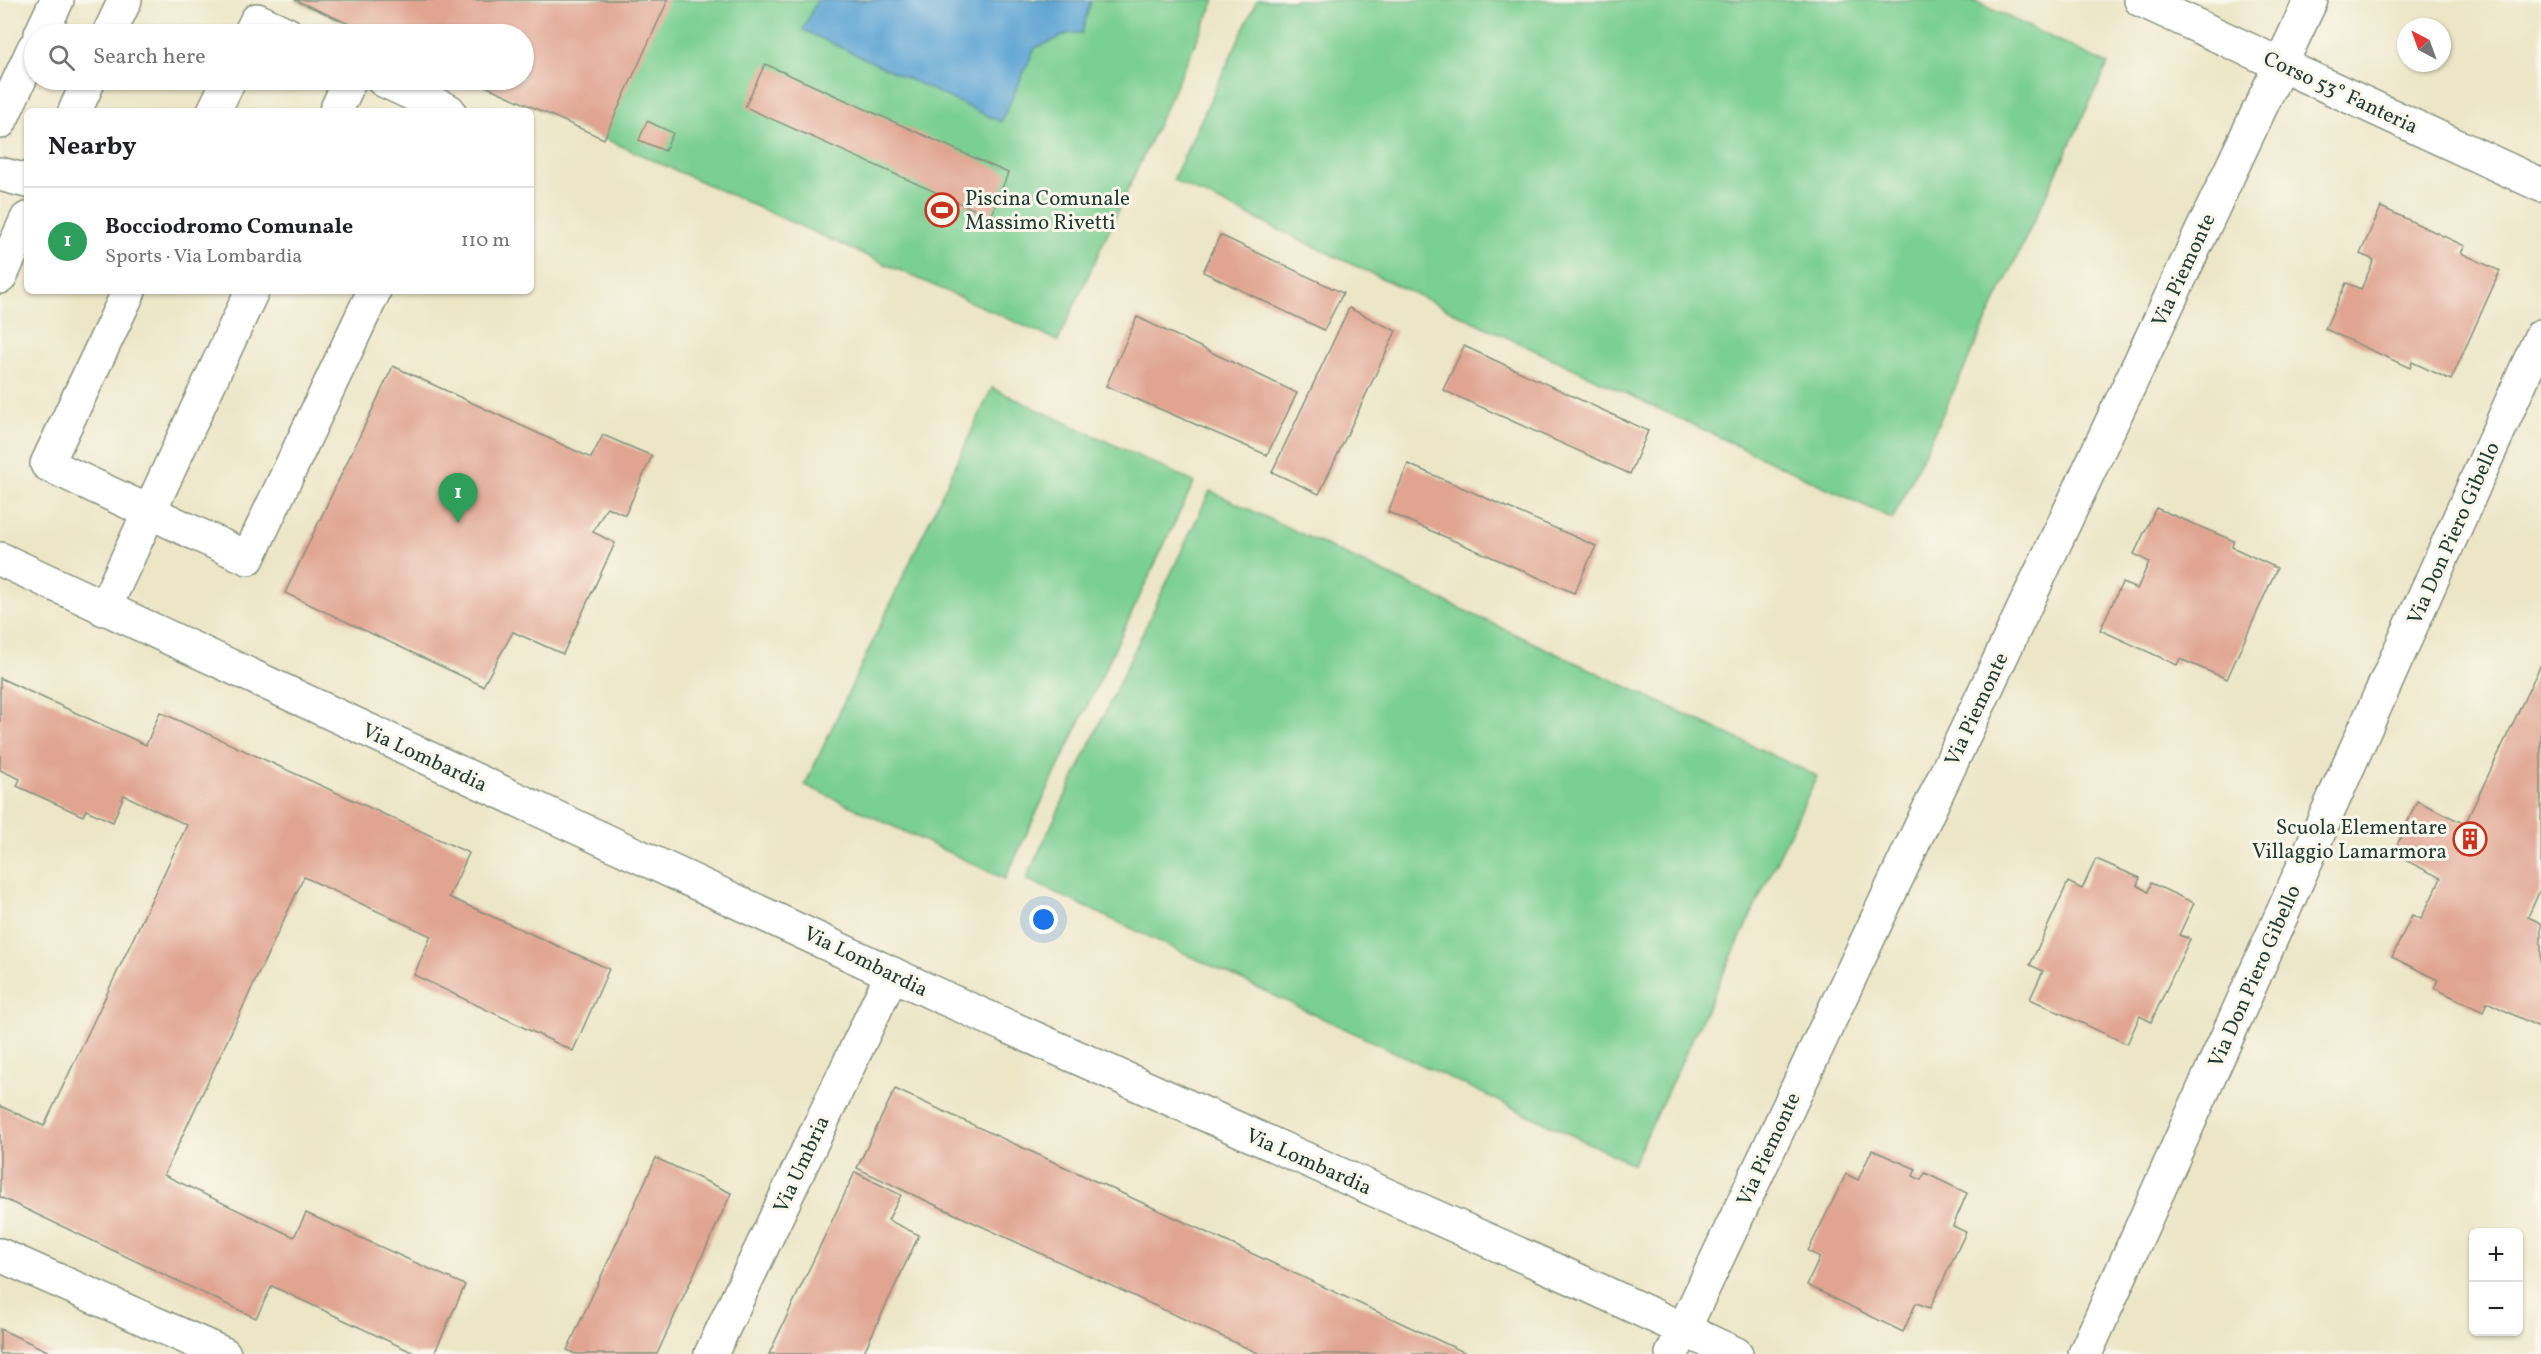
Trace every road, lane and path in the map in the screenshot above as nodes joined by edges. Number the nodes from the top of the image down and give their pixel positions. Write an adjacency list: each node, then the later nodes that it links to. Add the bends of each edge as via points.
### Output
1 (57, 0): 5 (street)
2 (124, 0): 6 (street)
3 (2141, 0): 7 (street, Corso 53° Fanteria)
4 (2311, 0): 7 (street, Via Piemonte)
5 (46, 24)
6 (113, 24)
7 (2281, 65): 20 (street, Corso 53° Fanteria); 33 (street, Via Piemonte)
8 (24, 70): 17 (street)
9 (84, 90): 13 (street)
10 (224, 90): 14 (street)
11 (345, 90): 15 (street)
12 (404, 90): 16 (street)
13 (76, 108)
14 (215, 108)
15 (337, 108)
16 (443, 108)
17 (0, 122)
18 (0, 174): 19 (street)
19 (24, 180)
20 (2541, 185)
21 (24, 225): 22 (street)
22 (0, 277)
23 (128, 294): 27 (street, via 47,464)
24 (251, 294): 27 (street)
25 (373, 294): 27 (street, via 248,558)
26 (2541, 336): 37 (street, Via Don Piero Gibello)
27 (149, 512): 29 (street)
28 (0, 559): 29 (street, Via Lombardia)
29 (104, 609): 30 (street, Via Lombardia)
30 (892, 974): 33 (street, Via Lombardia); 35 (street, Via Umbria)
31 (0, 1255): 32 (street)
32 (160, 1341): 34 (street)
33 (1678, 1341): 36 (street, Via Lombardia)
34 (224, 1354)
35 (711, 1354)
36 (1736, 1354)
37 (2085, 1354)

